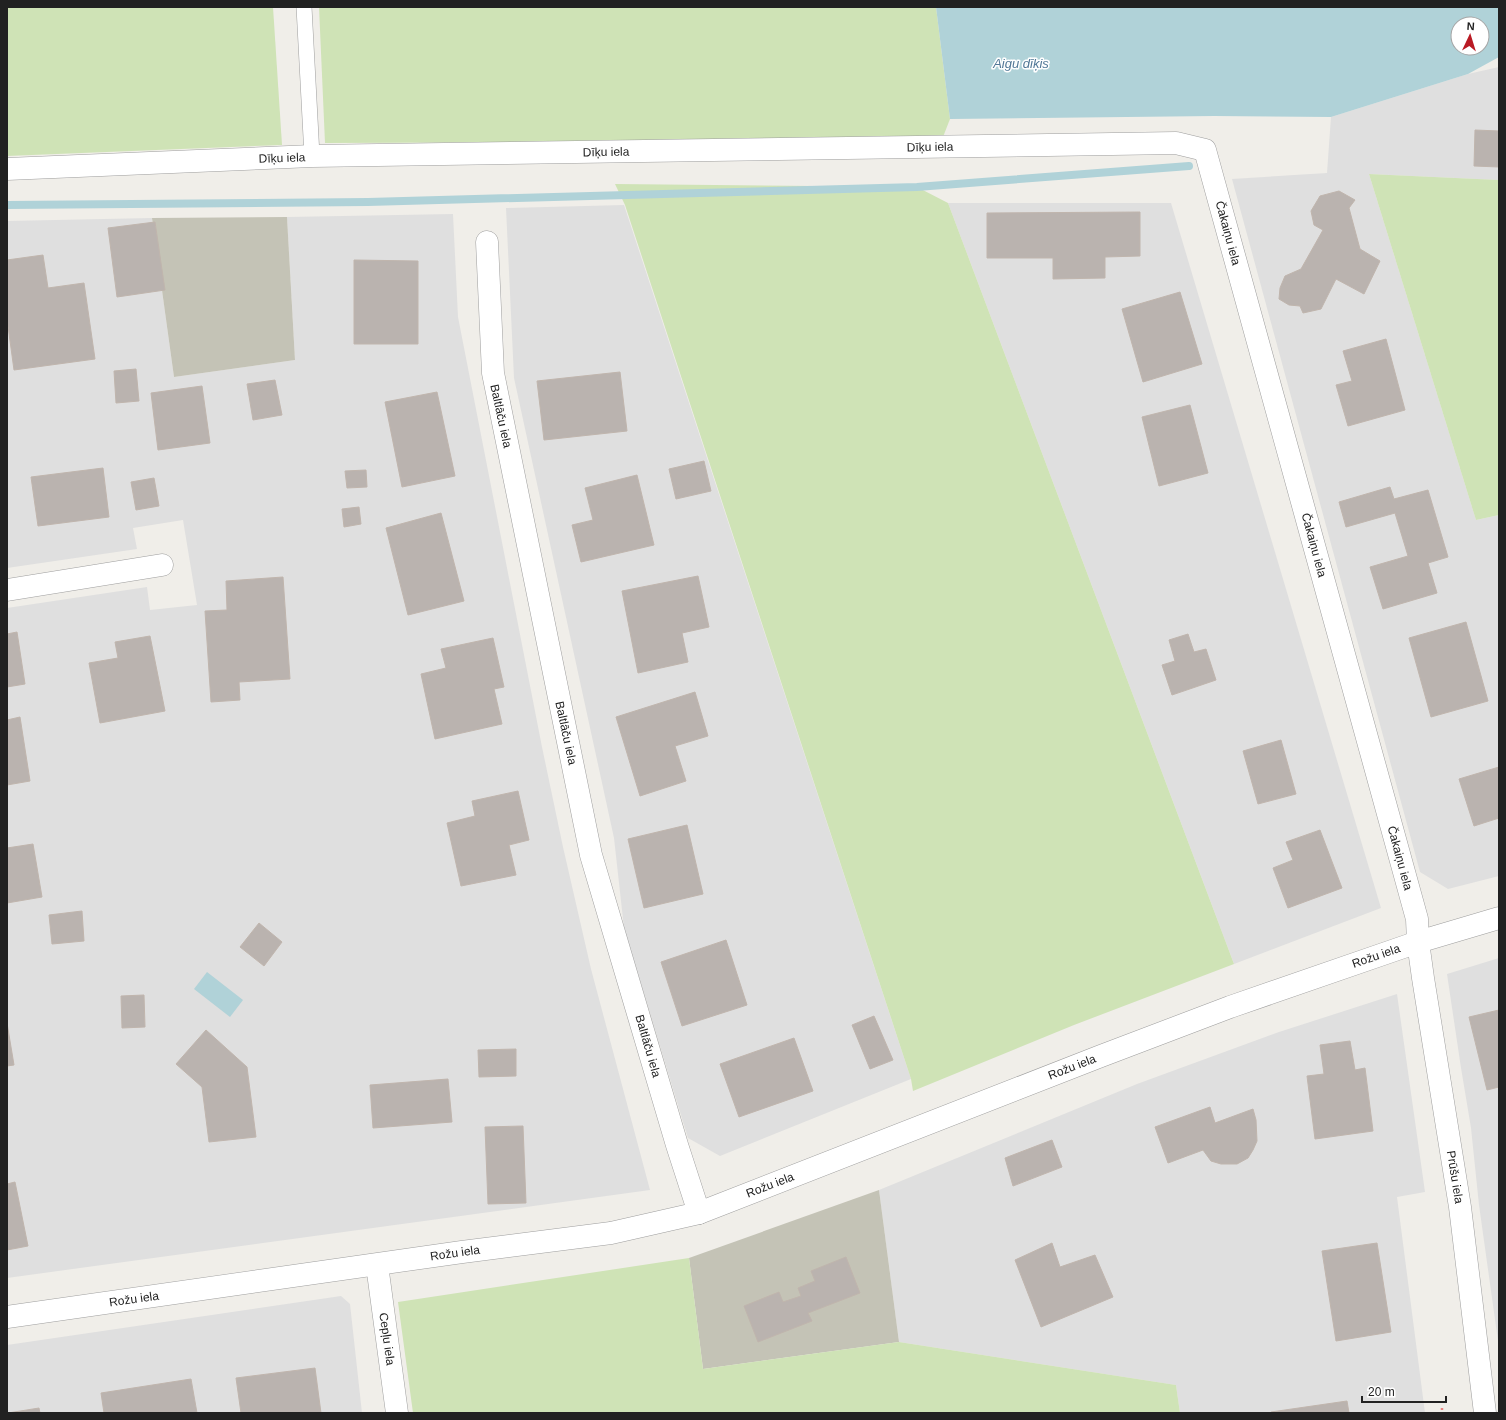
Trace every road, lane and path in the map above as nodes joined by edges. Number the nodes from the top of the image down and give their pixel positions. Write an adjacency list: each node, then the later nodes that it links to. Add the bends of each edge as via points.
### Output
1 (304, 7): 3 (lane)
2 (1205, 150): 3 (street, Dīķu iela, via 1176,143); 9 (street, Čakaiņu iela, via 1417,919)
3 (312, 156): 4 (street, Dīķu iela)
4 (7, 169)
5 (487, 242): 10 (street, Baltlāču iela, via 492,373 591,854)
6 (162, 565): 7 (street)
7 (7, 590)
8 (1499, 918): 9 (street, Rožu iela)
9 (1418, 942): 10 (street, Rožu iela, via 1230,1007); 16 (street, Prūšu iela, via 1460,1207)
10 (699, 1213): 11 (street, Rožu iela, via 611,1233)
11 (377, 1265): 12 (street, Rožu iela); 14 (street, Cepļu iela)
12 (7, 1317)
13 (1442, 1408): 15 (path)
14 (397, 1413)
15 (1442, 1413)
16 (1485, 1413)

